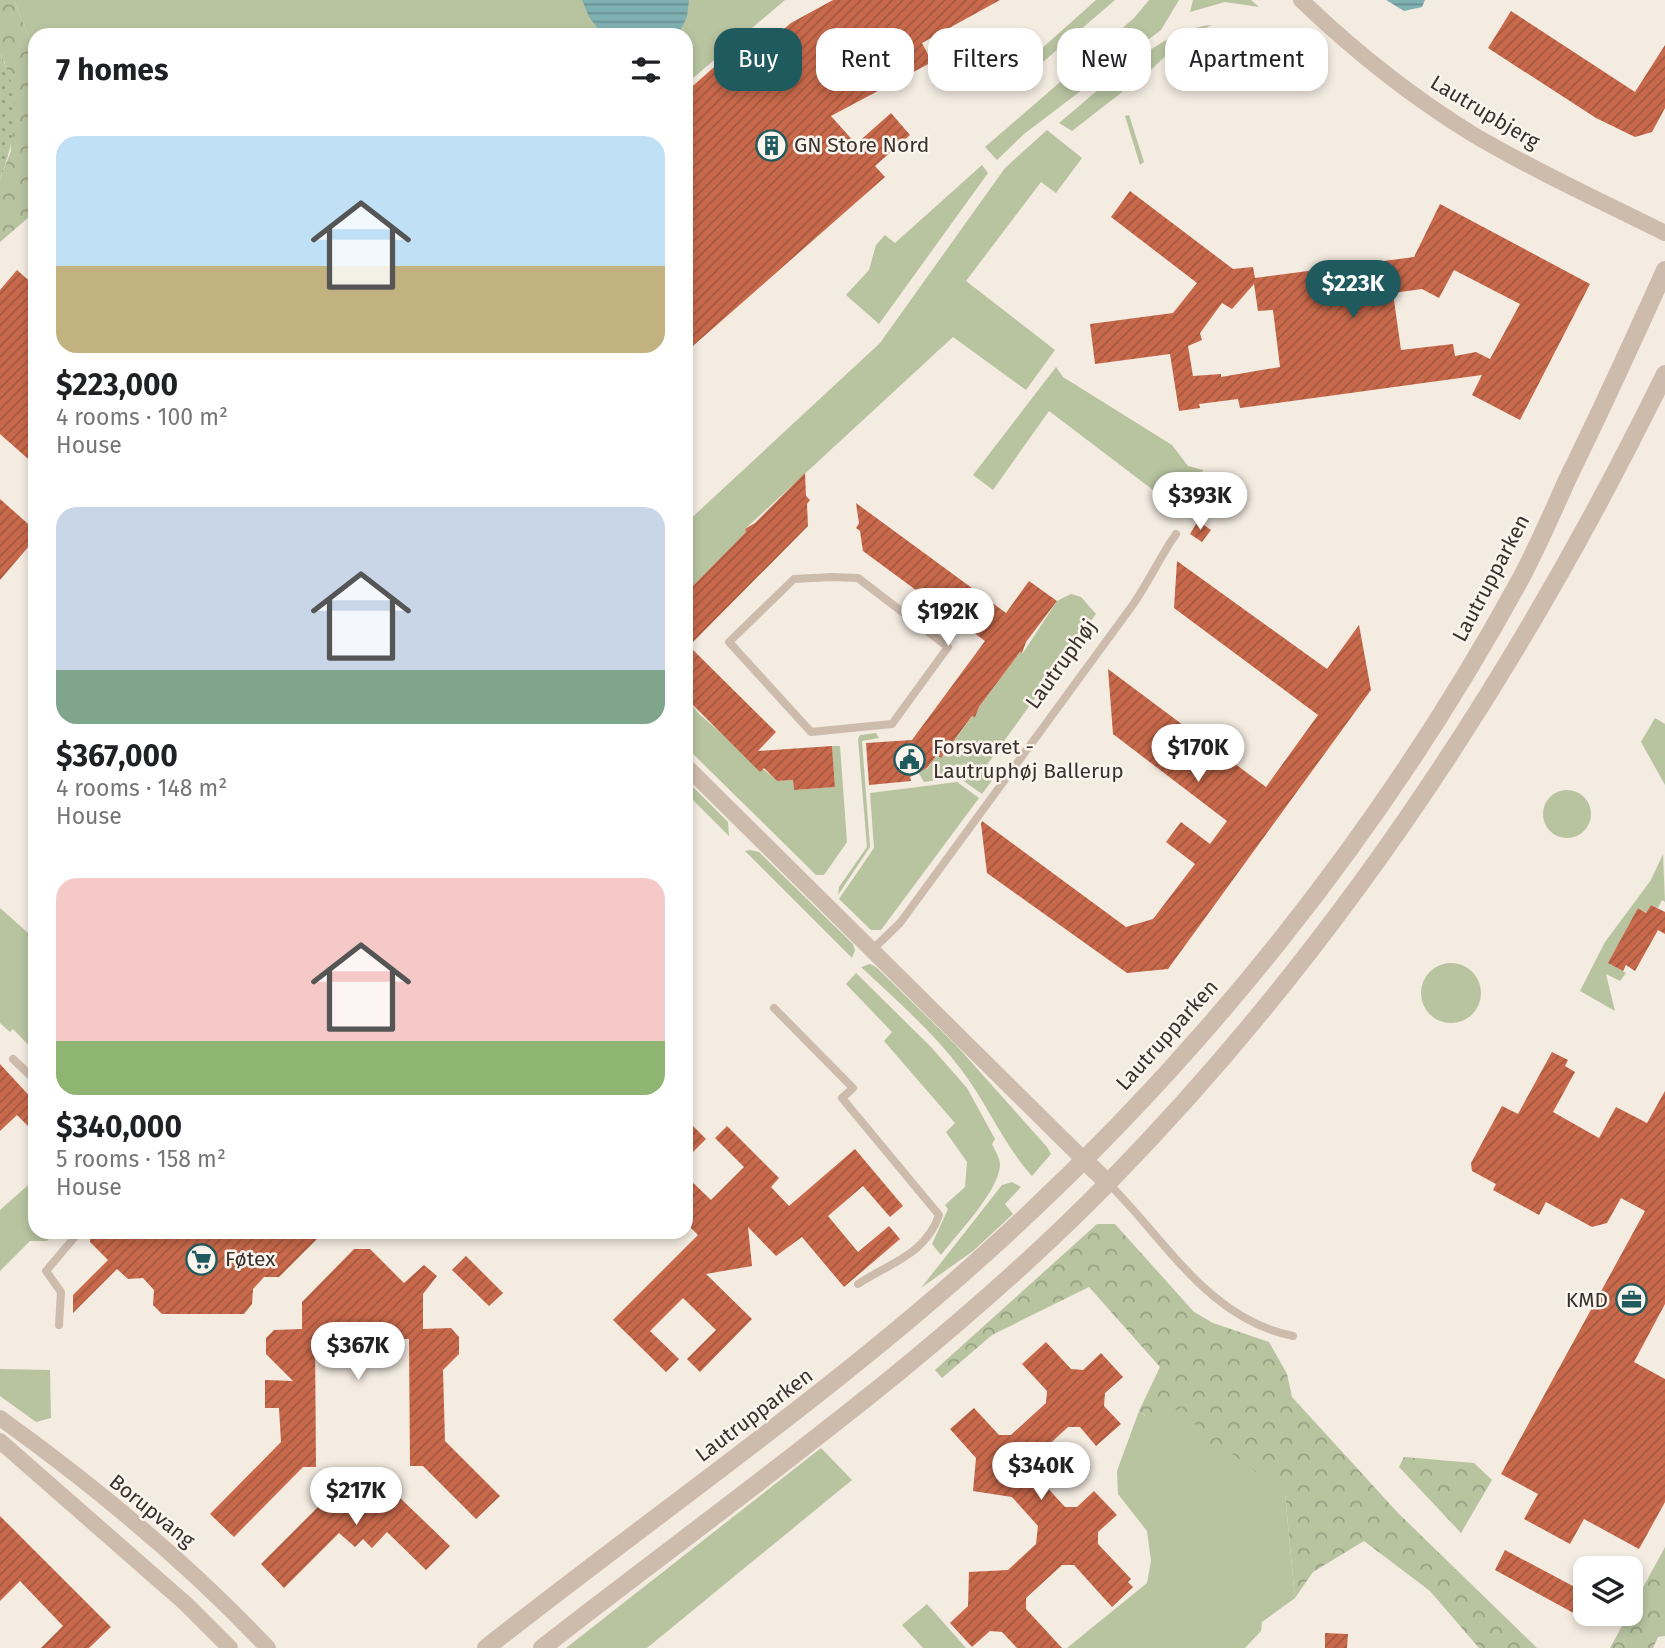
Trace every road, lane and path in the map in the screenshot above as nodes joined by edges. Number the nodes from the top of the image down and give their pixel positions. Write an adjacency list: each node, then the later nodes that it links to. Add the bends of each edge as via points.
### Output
1 (1301, 0): 2 (street, Lautrupbjerg, via 1405,88 1475,135)
2 (1665, 233)
3 (1665, 270): 12 (street, Lautrupparken, via 1521,578 1393,785 1229,1002)
4 (1665, 374): 13 (street, via 1595,514 1493,690 1404,827 1288,981 1202,1083)
5 (1176, 534): 8 (lane, Lautruphøj, via 1154,565 1153,578 900,923)
6 (832, 577): 6 (lane, via 858,578 948,647 891,724 811,732 729,642 794,579)
7 (693, 773): 8 (street)
8 (872, 950): 12 (street)
9 (774, 1008): 15 (lane, via 853,1088 842,1098 939,1215 934,1231 907,1258)
10 (13, 1059): 11 (lane)
11 (28, 1073)
12 (1083, 1159): 13 (street); 22 (street, Lautrupparken, via 990,1250 856,1366)
13 (1108, 1183): 17 (lane, via 1214,1299 1251,1323); 23 (street, via 890,1379)
14 (73, 1239): 16 (lane, via 46,1271 61,1292)
15 (858, 1284)
16 (60, 1325)
17 (1293, 1336)
18 (0, 1418): 21 (street, Borupvang, via 185,1564)
19 (0, 1441): 20 (street)
20 (230, 1648)
21 (268, 1648)
22 (486, 1648)
23 (542, 1648)

